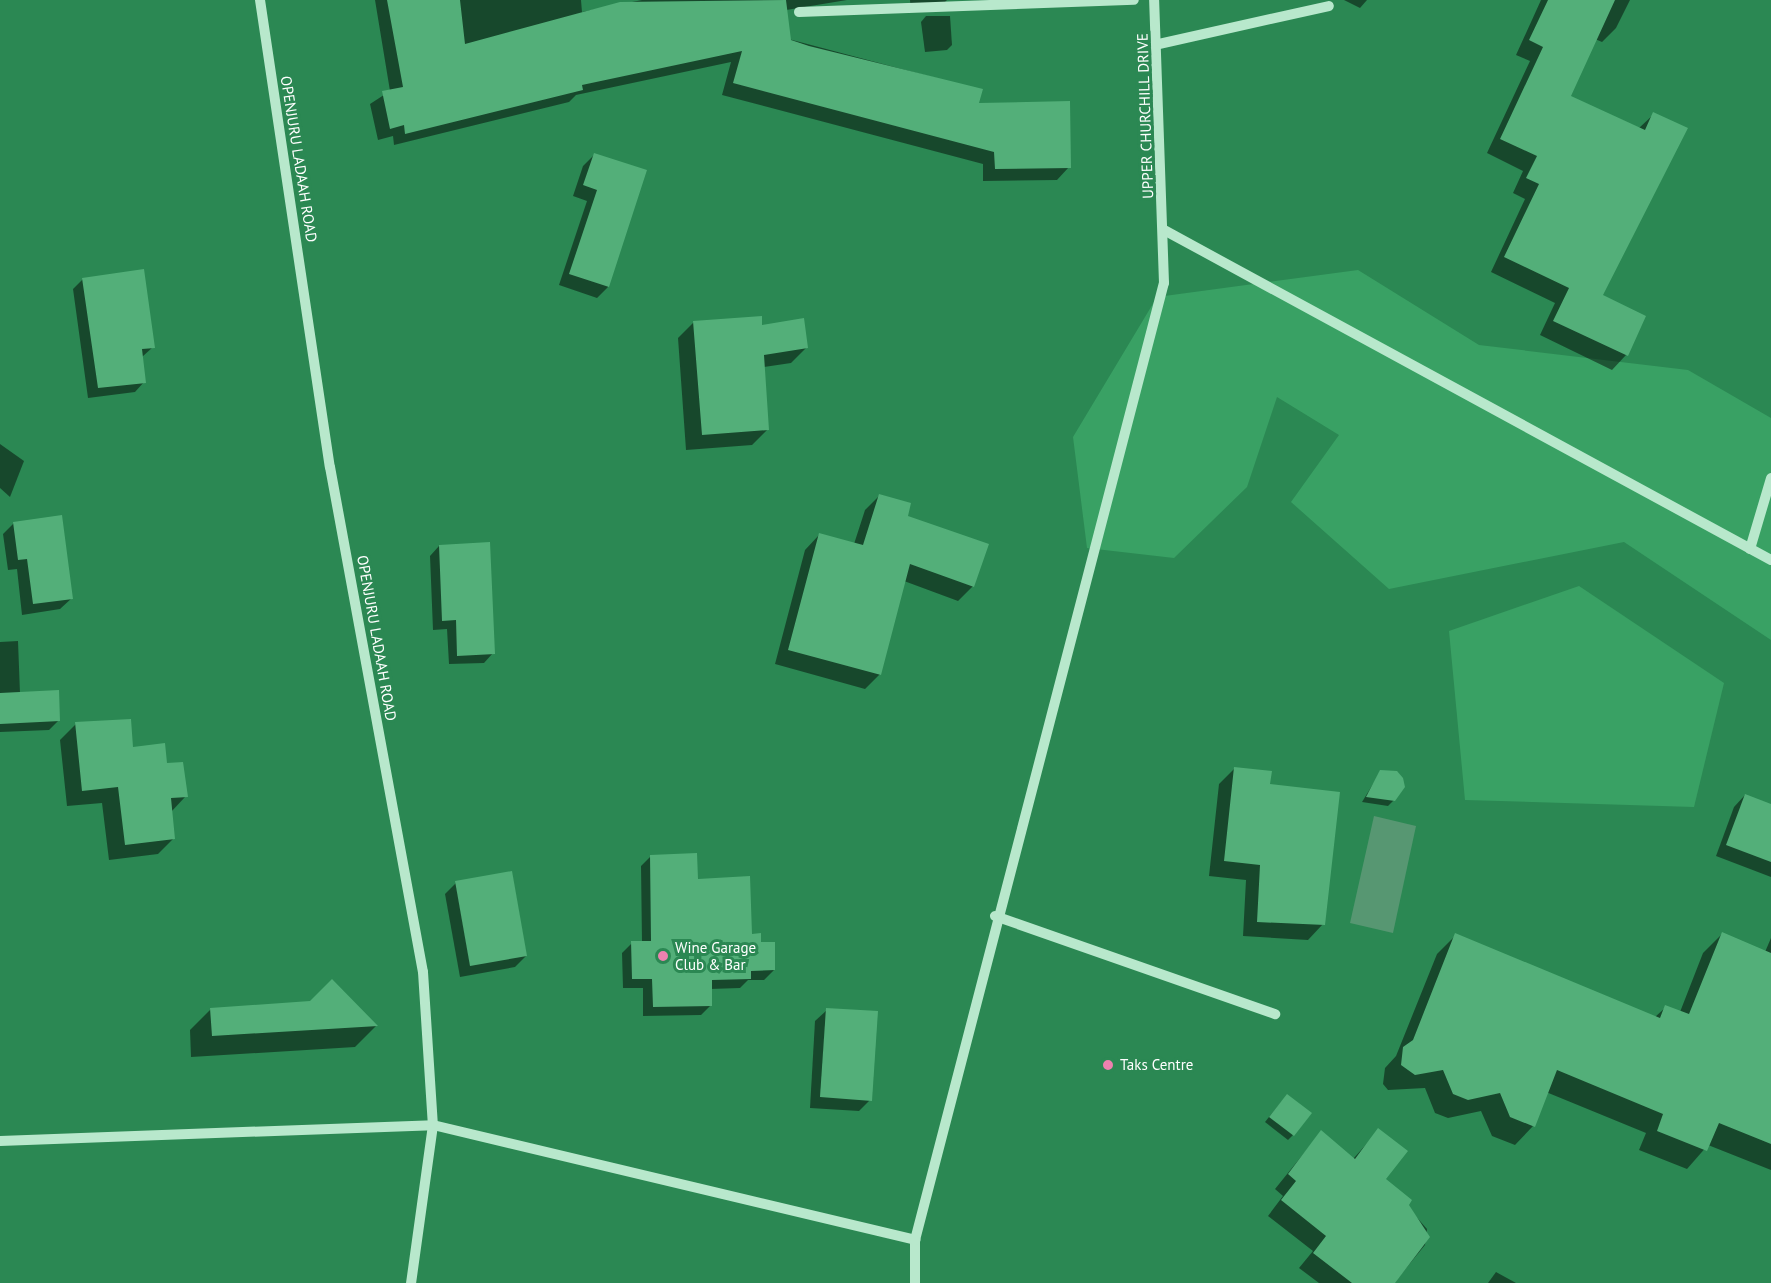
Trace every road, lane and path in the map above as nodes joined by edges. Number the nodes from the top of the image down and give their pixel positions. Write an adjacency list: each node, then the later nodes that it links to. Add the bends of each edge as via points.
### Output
1 (260, 0): 13 (street, OPENJURU LADAAH ROAD, via 330,467 423,972)
2 (1134, 0): 5 (street)
3 (1154, 0): 6 (street, UPPER CHURCHILL DRIVE)
4 (1329, 6): 6 (street)
5 (799, 12)
6 (1159, 44): 7 (street, UPPER CHURCHILL DRIVE)
7 (1164, 230): 9 (street); 11 (street, UPPER CHURCHILL DRIVE, via 1164,283)
8 (1771, 478): 9 (street)
9 (1750, 549): 10 (street)
10 (1771, 560)
11 (995, 916): 12 (street); 15 (street, UPPER CHURCHILL DRIVE)
12 (1275, 1014)
13 (433, 1125): 14 (street); 15 (street); 16 (street, OPENJURU LADAAH ROAD)
14 (0, 1141)
15 (915, 1240): 17 (street, UPPER CHURCHILL DRIVE)
16 (411, 1283)
17 (915, 1283)

